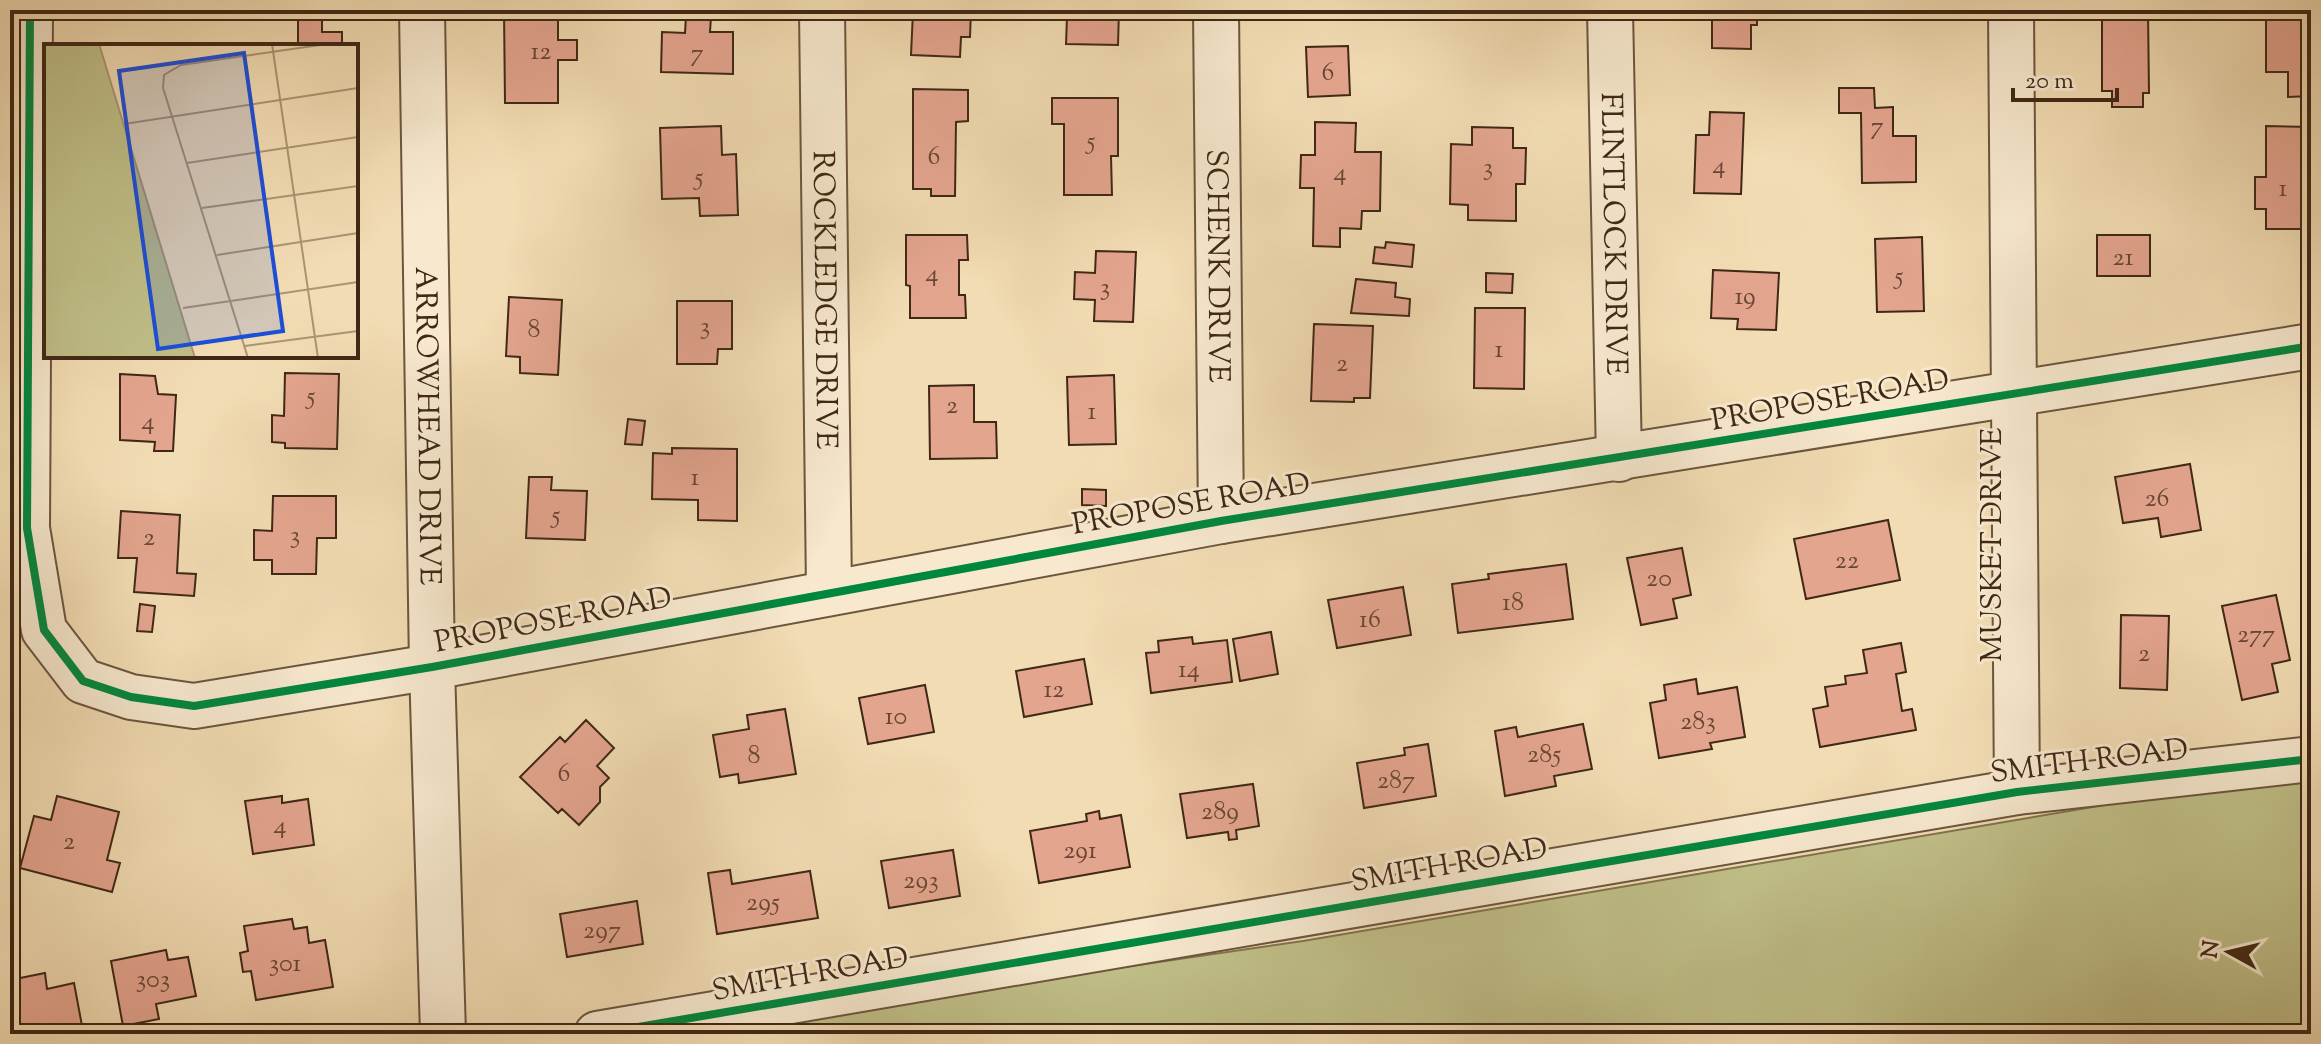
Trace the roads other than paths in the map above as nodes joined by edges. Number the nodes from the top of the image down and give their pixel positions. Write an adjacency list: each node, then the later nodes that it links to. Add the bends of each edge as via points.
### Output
1 (30, 10): 12 (street, PROPOSE ROAD, via 27,528 44,630 83,681 131,697 194,706)
2 (422, 10): 12 (street, ARROWHEAD DRIVE)
3 (822, 10): 11 (street, ROCKLEDGE DRIVE)
4 (1216, 10): 10 (street, SCHENK DRIVE)
5 (1610, 10): 9 (street, FLINTLOCK DRIVE)
6 (2011, 10): 8 (street, MUSKET DRIVE)
7 (2311, 346): 8 (street, PROPOSE ROAD)
8 (2013, 392): 9 (street, PROPOSE ROAD); 14 (street, MUSKET DRIVE)
9 (1619, 459): 10 (street, PROPOSE ROAD)
10 (1221, 521): 11 (street, PROPOSE ROAD)
11 (829, 591): 12 (street, PROPOSE ROAD)
12 (432, 667): 15 (street, ARROWHEAD DRIVE)
13 (2311, 759): 14 (street, SMITH ROAD)
14 (2017, 792): 16 (street, SMITH ROAD)
15 (443, 1034)
16 (597, 1034)

